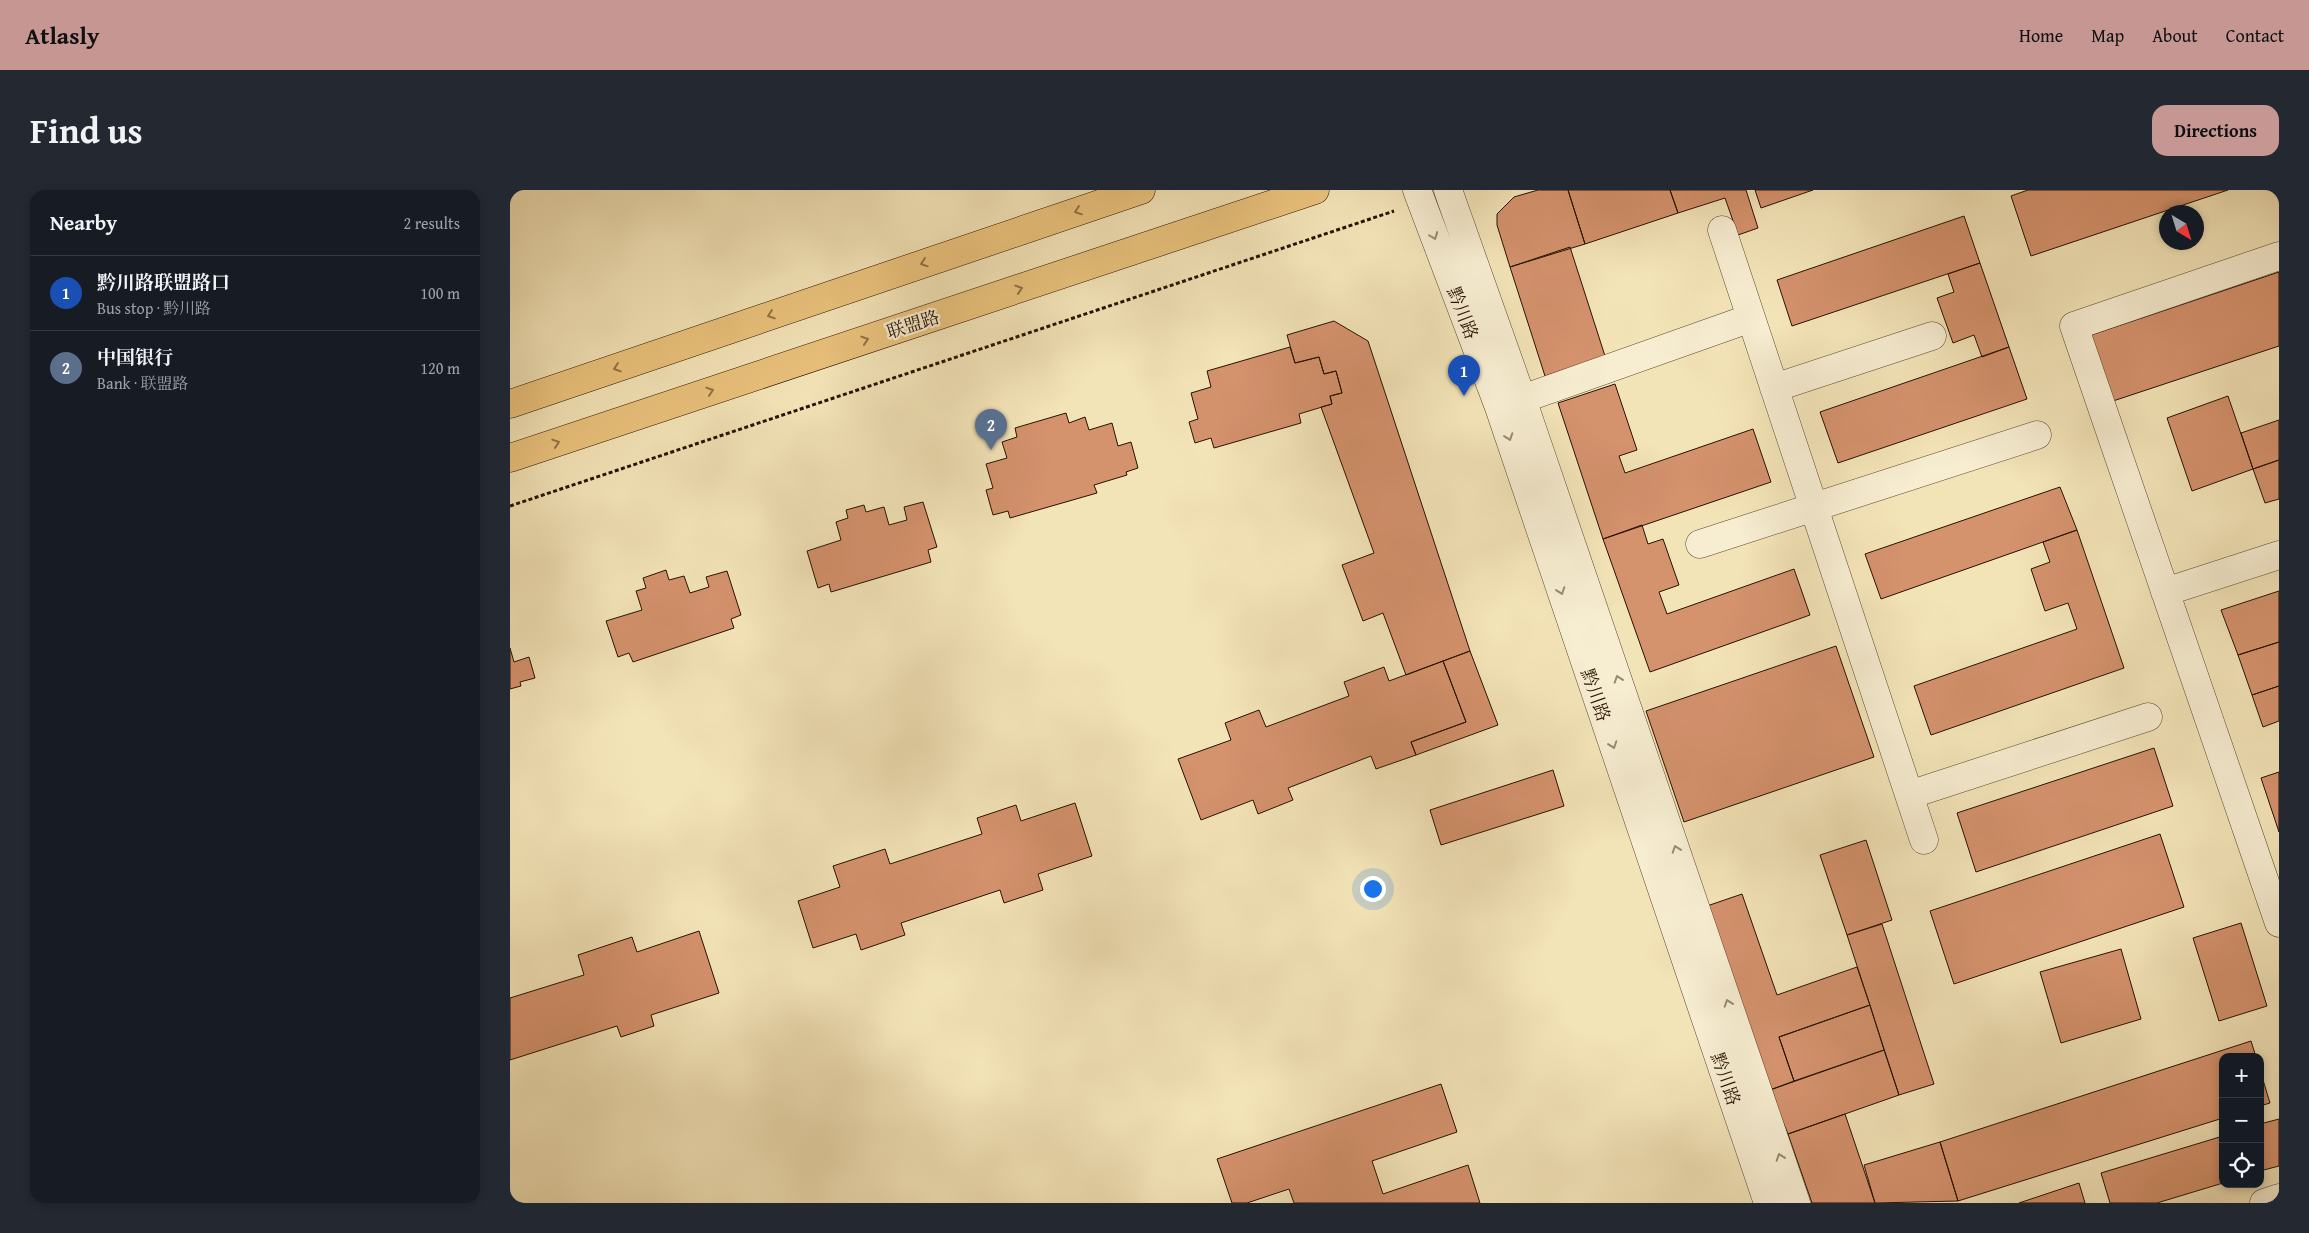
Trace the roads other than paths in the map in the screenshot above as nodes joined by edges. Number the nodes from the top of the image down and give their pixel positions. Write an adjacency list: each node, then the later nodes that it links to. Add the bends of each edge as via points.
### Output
1 (1141, 190): 11 (main road, one-way to 11)
2 (1315, 190): 13 (main road, 联盟路, one-way to 2)
3 (1448, 190): 10 (street, 黔川路)
4 (1419, 196): 10 (street, 黔川路, one-way to 10)
5 (1722, 230): 7 (street)
6 (2279, 256): 17 (street, via 2074,326)
7 (1751, 318): 9 (street); 10 (street)
8 (1932, 336): 9 (street)
9 (1774, 388): 14 (street)
10 (1511, 403): 23 (street, 黔川路, one-way to 23); 24 (street, 黔川路, one-way to 10)
11 (510, 404)
12 (2037, 435): 14 (street)
13 (510, 458)
14 (1814, 508): 15 (street); 19 (street)
15 (1700, 544)
16 (2279, 555): 17 (street)
17 (2166, 592): 21 (street)
18 (2148, 717): 19 (street)
19 (1909, 795): 20 (street)
20 (1924, 840)
21 (2279, 924)
22 (2279, 1198): 25 (street)
23 (1768, 1203)
24 (1796, 1203)
25 (2264, 1203)

